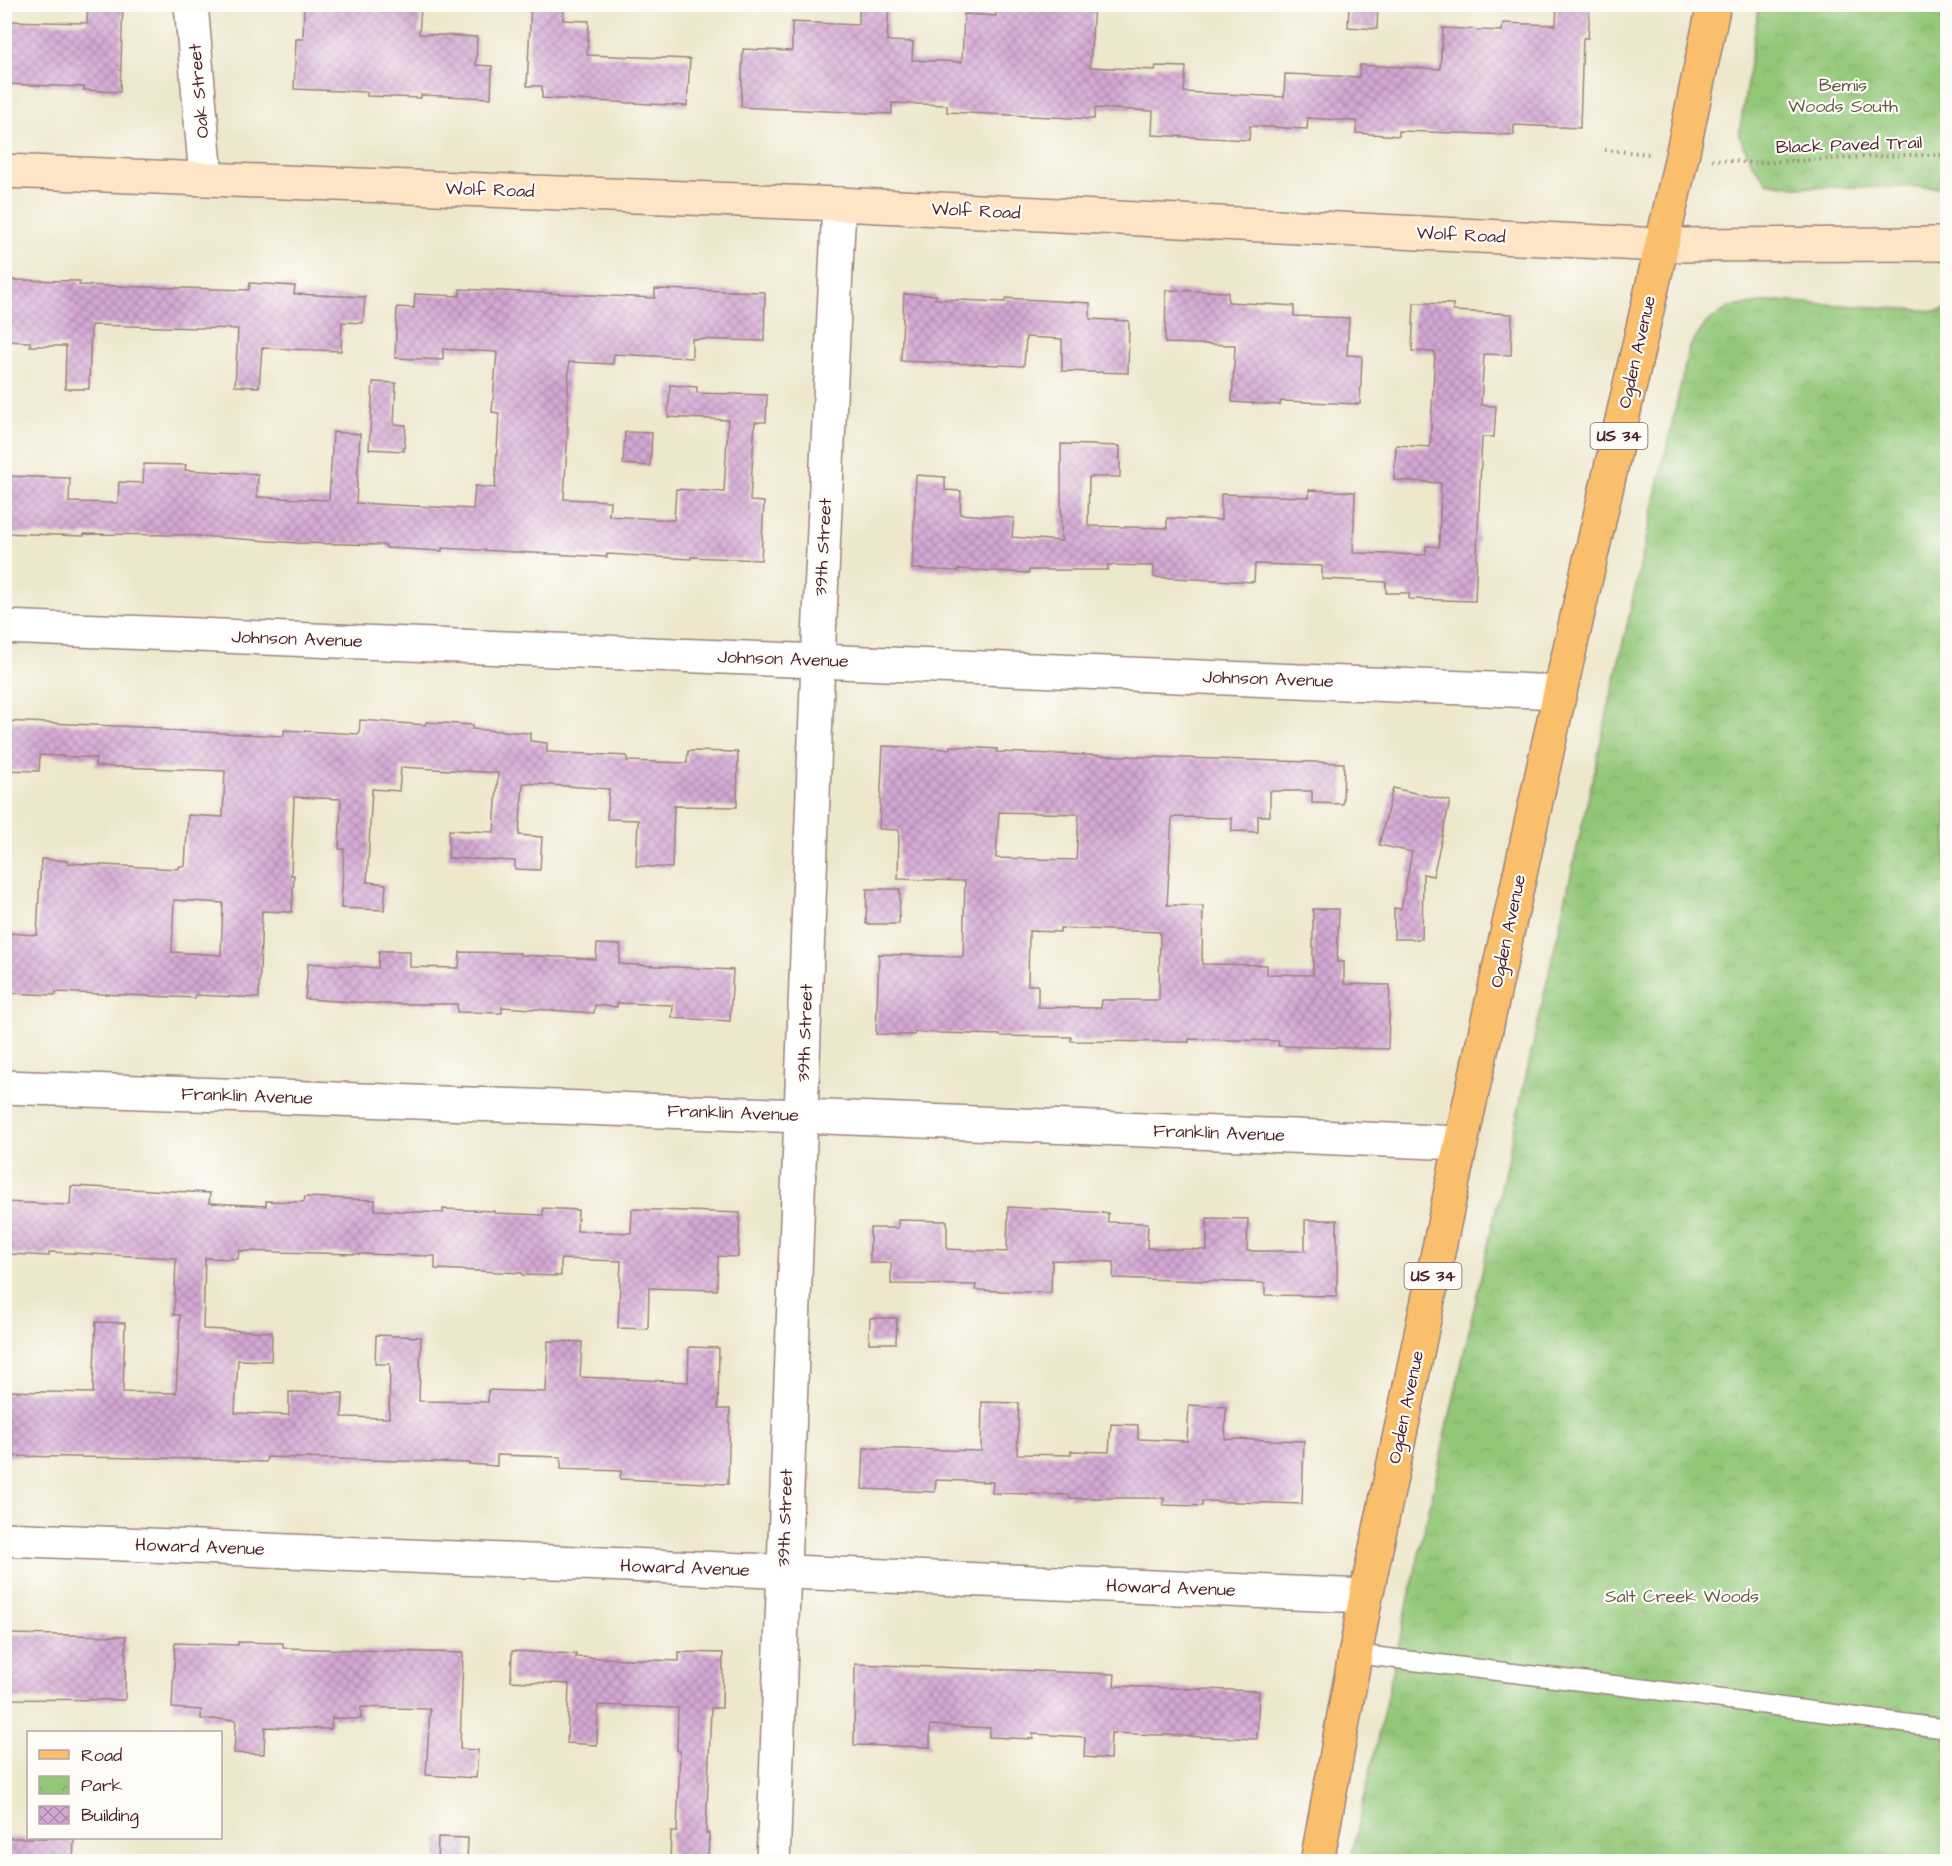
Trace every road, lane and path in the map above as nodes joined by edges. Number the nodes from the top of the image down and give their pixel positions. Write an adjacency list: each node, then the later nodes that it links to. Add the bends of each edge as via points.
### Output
1 (191, 4): 6 (street, Oak Street)
2 (1714, 4): 9 (main road, Ogden Avenue / US 34)
3 (1947, 155): 4 (path, Black Paved Trail)
4 (1752, 163)
5 (4, 171): 6 (main road, Wolf Road)
6 (206, 178): 7 (main road, Wolf Road)
7 (839, 204): 9 (main road, Wolf Road); 11 (street, 39th Street)
8 (1947, 244): 9 (main road, Wolf Road)
9 (1661, 245): 12 (main road, Ogden Avenue / US 34)
10 (4, 627): 11 (street, Johnson Avenue)
11 (818, 660): 12 (street, Johnson Avenue); 14 (street, 39th Street)
12 (1560, 692): 15 (main road, Ogden Avenue / US 34)
13 (4, 1087): 14 (street, Franklin Avenue)
14 (802, 1116): 15 (street, Franklin Avenue); 17 (street, 39th Street)
15 (1461, 1143): 18 (main road, Ogden Avenue / US 34)
16 (4, 1539): 17 (street, Howard Avenue)
17 (783, 1572): 18 (street, Howard Avenue); 21 (street, 39th Street)
18 (1366, 1596): 19 (main road, Ogden Avenue / US 34)
19 (1355, 1654): 20 (lane); 22 (main road, Ogden Avenue / US 34)
20 (1947, 1729)
21 (773, 1862)
22 (1317, 1862)

